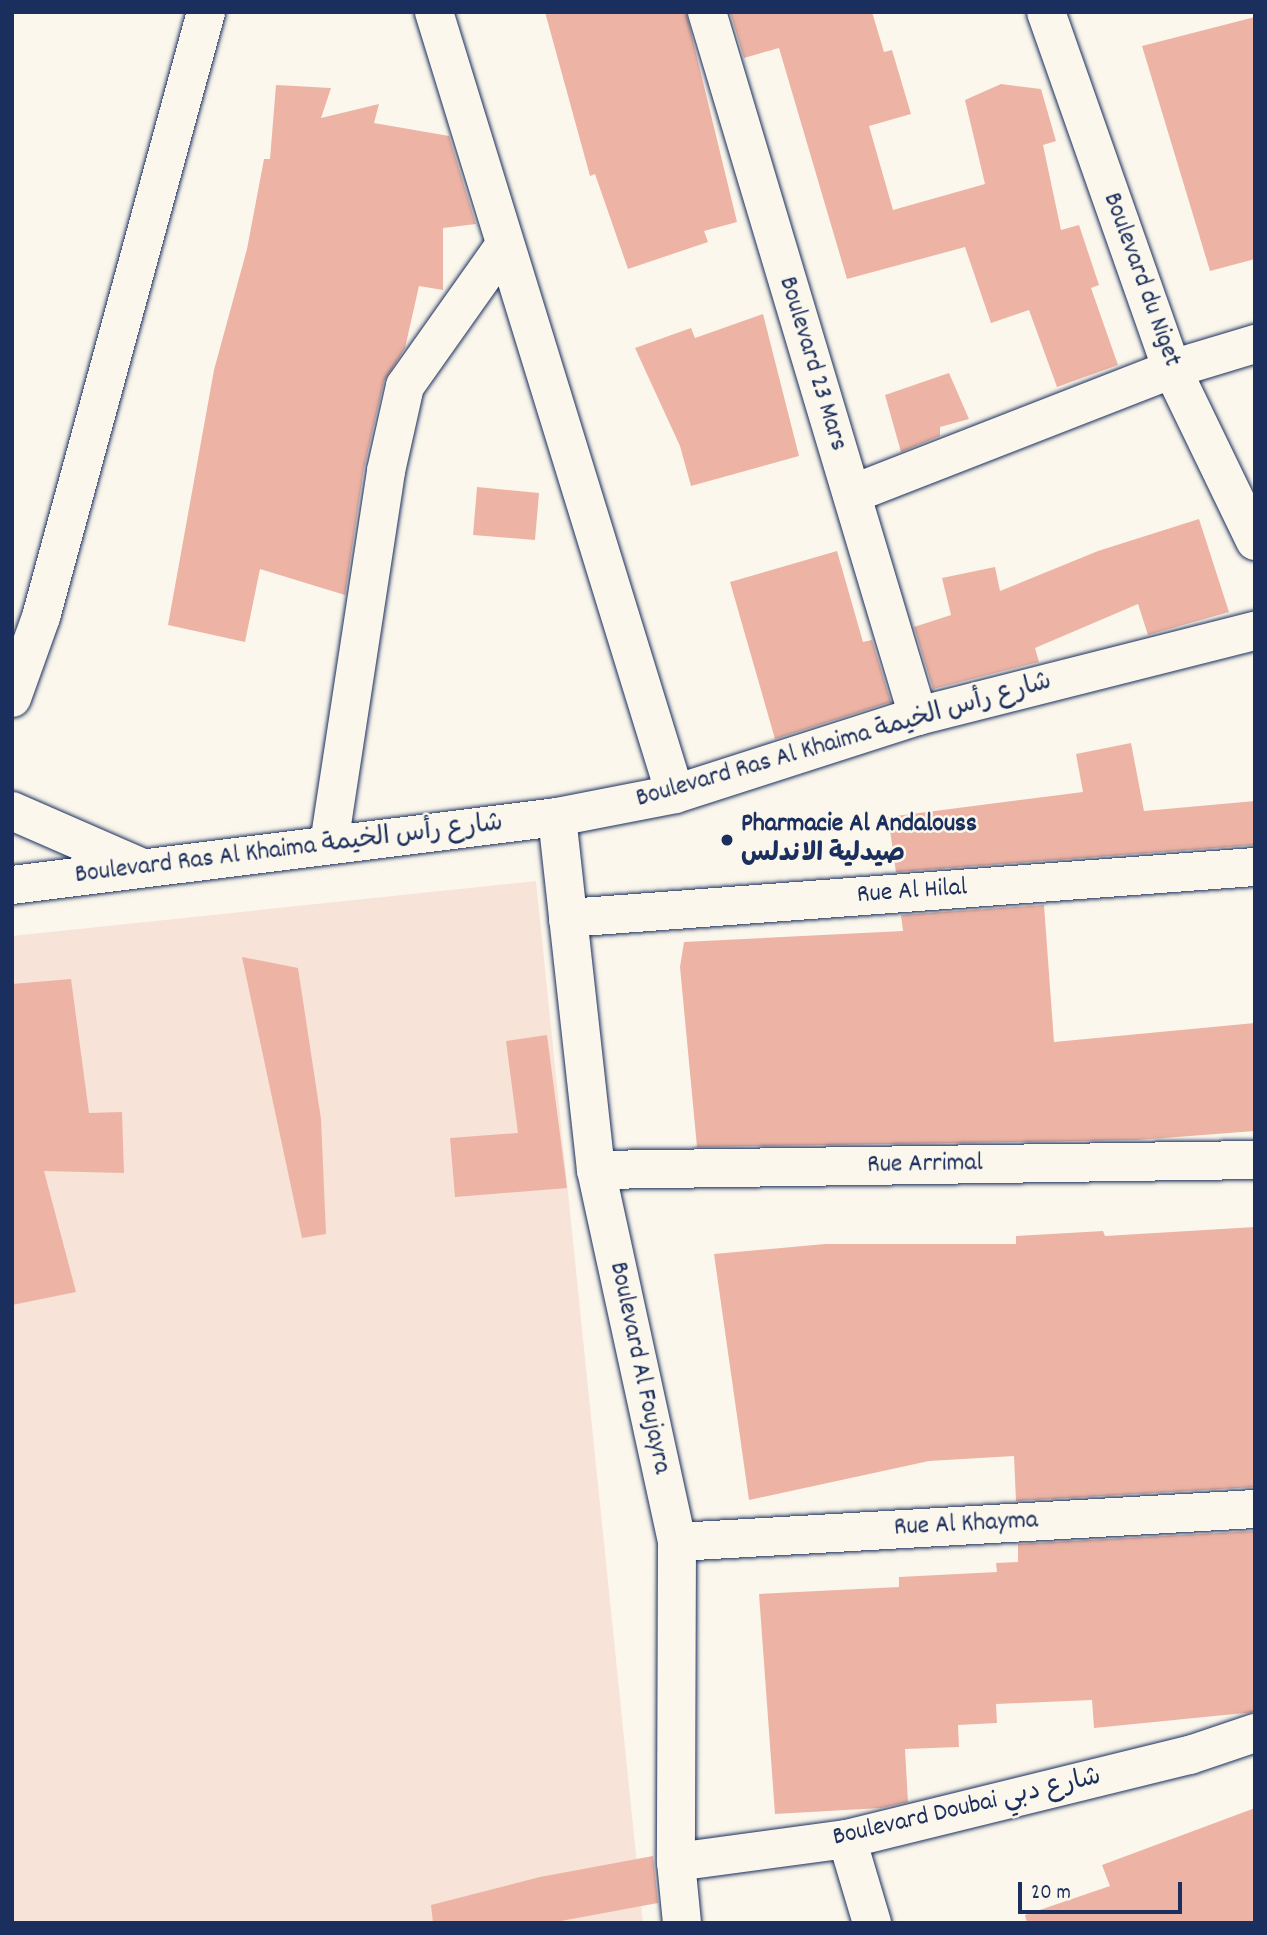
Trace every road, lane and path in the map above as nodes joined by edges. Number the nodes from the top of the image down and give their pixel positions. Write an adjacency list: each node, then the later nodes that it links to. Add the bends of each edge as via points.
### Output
1 (206, 12): 10 (street)
2 (434, 12): 5 (street)
3 (706, 12): 8 (street, Boulevard 23 Mars)
4 (1046, 12): 7 (street, Boulevard du Niget)
5 (505, 245): 14 (street); 17 (street, via 405,386 386,471)
6 (1255, 344): 7 (street)
7 (1172, 369): 8 (street); 9 (street, Boulevard du Niget)
8 (852, 495): 13 (street, Boulevard 23 Mars)
9 (1255, 541)
10 (27, 611): 12 (street)
11 (1255, 631): 13 (street, Boulevard Ras Al Khaima شارع رأس الخيمة)
12 (12, 698)
13 (918, 716): 14 (street, Boulevard Ras Al Khaima شارع رأس الخيمة)
14 (675, 794): 16 (street, Boulevard Ras Al Khaima شارع رأس الخيمة)
15 (12, 811): 18 (street)
16 (557, 817): 17 (street, Boulevard Ras Al Khaima شارع رأس الخيمة); 21 (street, Boulevard Al Foujayra)
17 (329, 844): 18 (street, Boulevard Ras Al Khaima شارع رأس الخيمة)
18 (140, 867): 20 (street, Boulevard Ras Al Khaima شارع رأس الخيمة)
19 (1255, 867): 21 (street, Rue Al Hilal)
20 (12, 885)
21 (568, 918): 23 (street, Boulevard Al Foujayra)
22 (1255, 1160): 23 (street, Rue Arrimal)
23 (596, 1170): 25 (street, Boulevard Al Foujayra)
24 (1255, 1509): 25 (street, Rue Al Khayma)
25 (677, 1542): 28 (street, Boulevard Al Foujayra)
26 (1255, 1733): 27 (street, Boulevard Doubai شارع دبي, via 1191,1755)
27 (848, 1839): 28 (street, Boulevard Doubai شارع دبي); 30 (street)
28 (676, 1863): 29 (street, Boulevard Al Foujayra)
29 (682, 1923)
30 (872, 1923)

